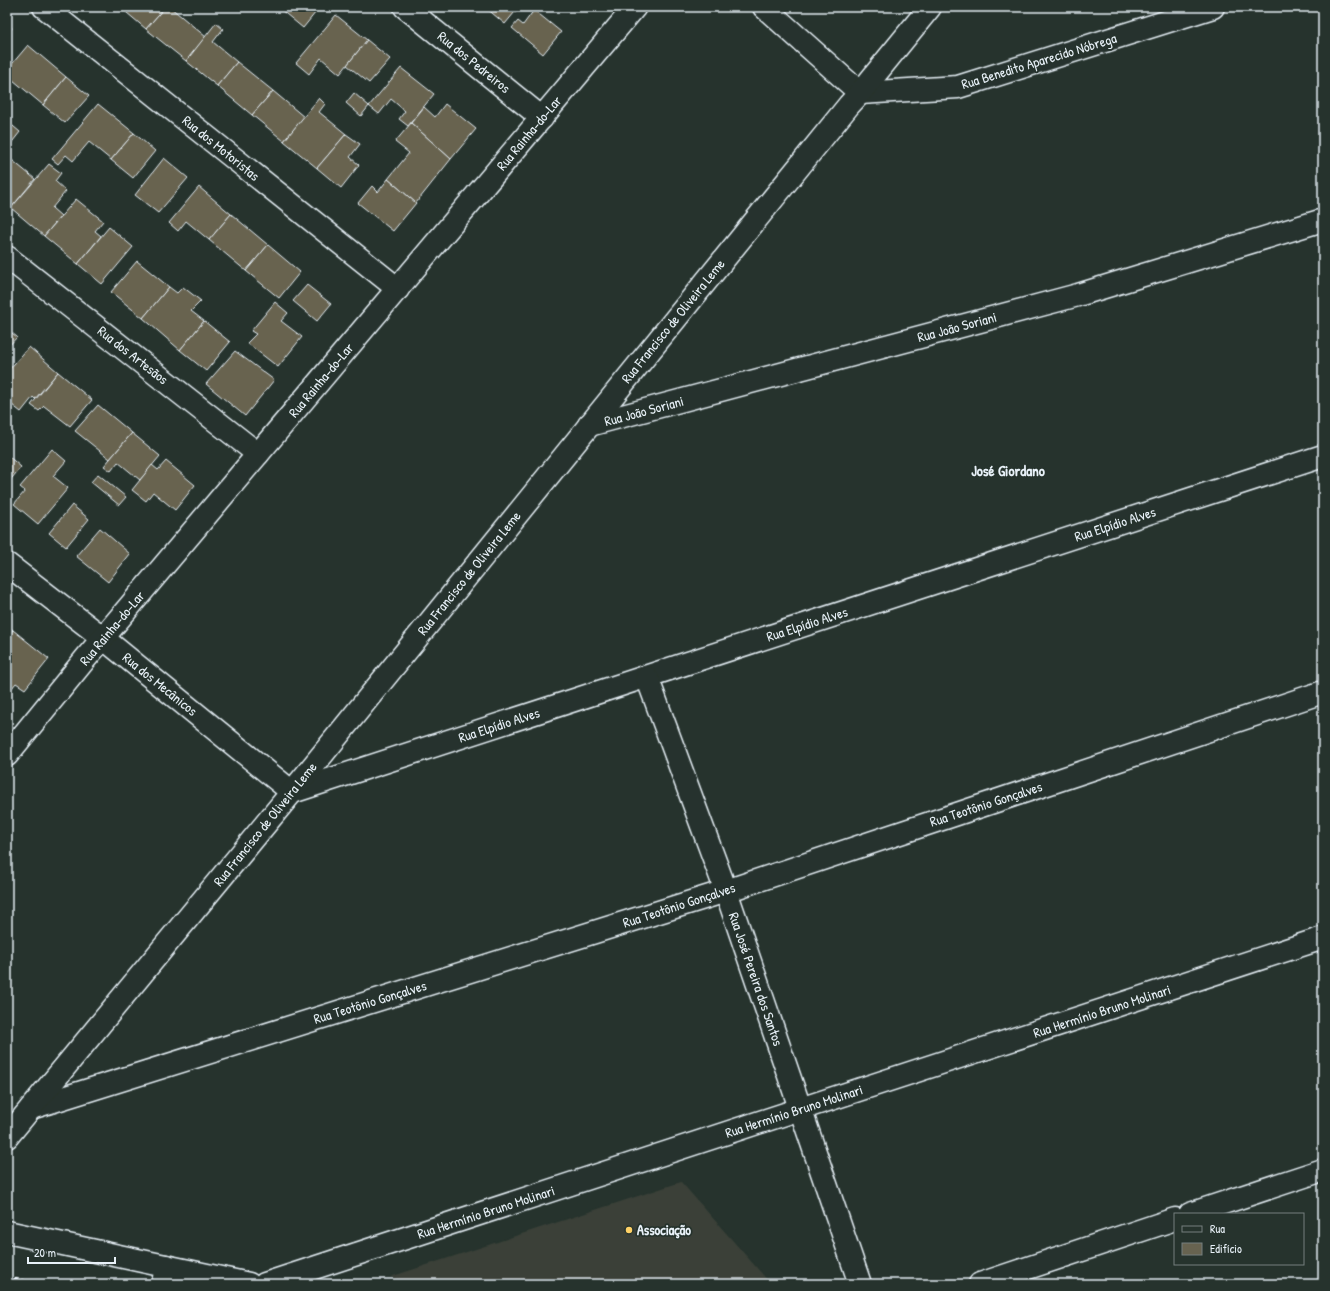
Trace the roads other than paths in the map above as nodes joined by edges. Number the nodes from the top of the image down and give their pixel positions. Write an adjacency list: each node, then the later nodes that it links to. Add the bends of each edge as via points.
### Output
1 (44, 7): 11 (street, Rua dos Motoristas)
2 (405, 7): 8 (street, Rua dos Pedreiros)
3 (635, 7): 8 (street, Rua Rainha-do-Lar)
4 (764, 7): 7 (street)
5 (930, 7): 7 (street, Rua Francisco de Oliveira Leme)
6 (1213, 7): 7 (street, Rua Benedito Aparecido Nóbrega, via 958,87)
7 (860, 93): 12 (street, Rua Francisco de Oliveira Leme)
8 (542, 118): 11 (street, Rua Rainha-do-Lar)
9 (1323, 220): 12 (street, Rua João Soriani, via 1078,295)
10 (7, 256): 13 (street, Rua dos Artesãos)
11 (398, 289): 13 (street, Rua Rainha-do-Lar)
12 (589, 425): 20 (street, Rua Francisco de Oliveira Leme)
13 (258, 454): 16 (street, Rua Rainha-do-Lar)
14 (1323, 456): 17 (street, Rua Elpídio Alves)
15 (7, 564): 16 (street, Rua dos Mecânicos)
16 (103, 638): 19 (street, Rua Rainha-do-Lar); 20 (street, Rua dos Mecânicos)
17 (647, 677): 20 (street, Rua Elpídio Alves); 21 (street, Rua José Pereira dos Santos)
18 (1323, 692): 21 (street, Rua Teotônio Gonçalves)
19 (7, 755)
20 (292, 792): 23 (street, Rua Francisco de Oliveira Leme)
21 (726, 890): 23 (street, Rua Teotônio Gonçalves); 24 (street, Rua José Pereira dos Santos)
22 (1323, 938): 24 (street, Rua Hermínio Bruno Molinari)
23 (31, 1108): 25 (street, Rua Francisco de Oliveira Leme)
24 (800, 1109): 32 (street, Rua Hermínio Bruno Molinari); 33 (street, Rua José Pereira dos Santos)
25 (7, 1138)
26 (1323, 1170): 27 (street)
27 (1193, 1213)
28 (1174, 1219): 34 (street)
29 (7, 1232): 30 (street)
30 (164, 1275): 31 (street)
31 (249, 1284)
32 (265, 1284)
33 (860, 1284)
34 (980, 1284)

